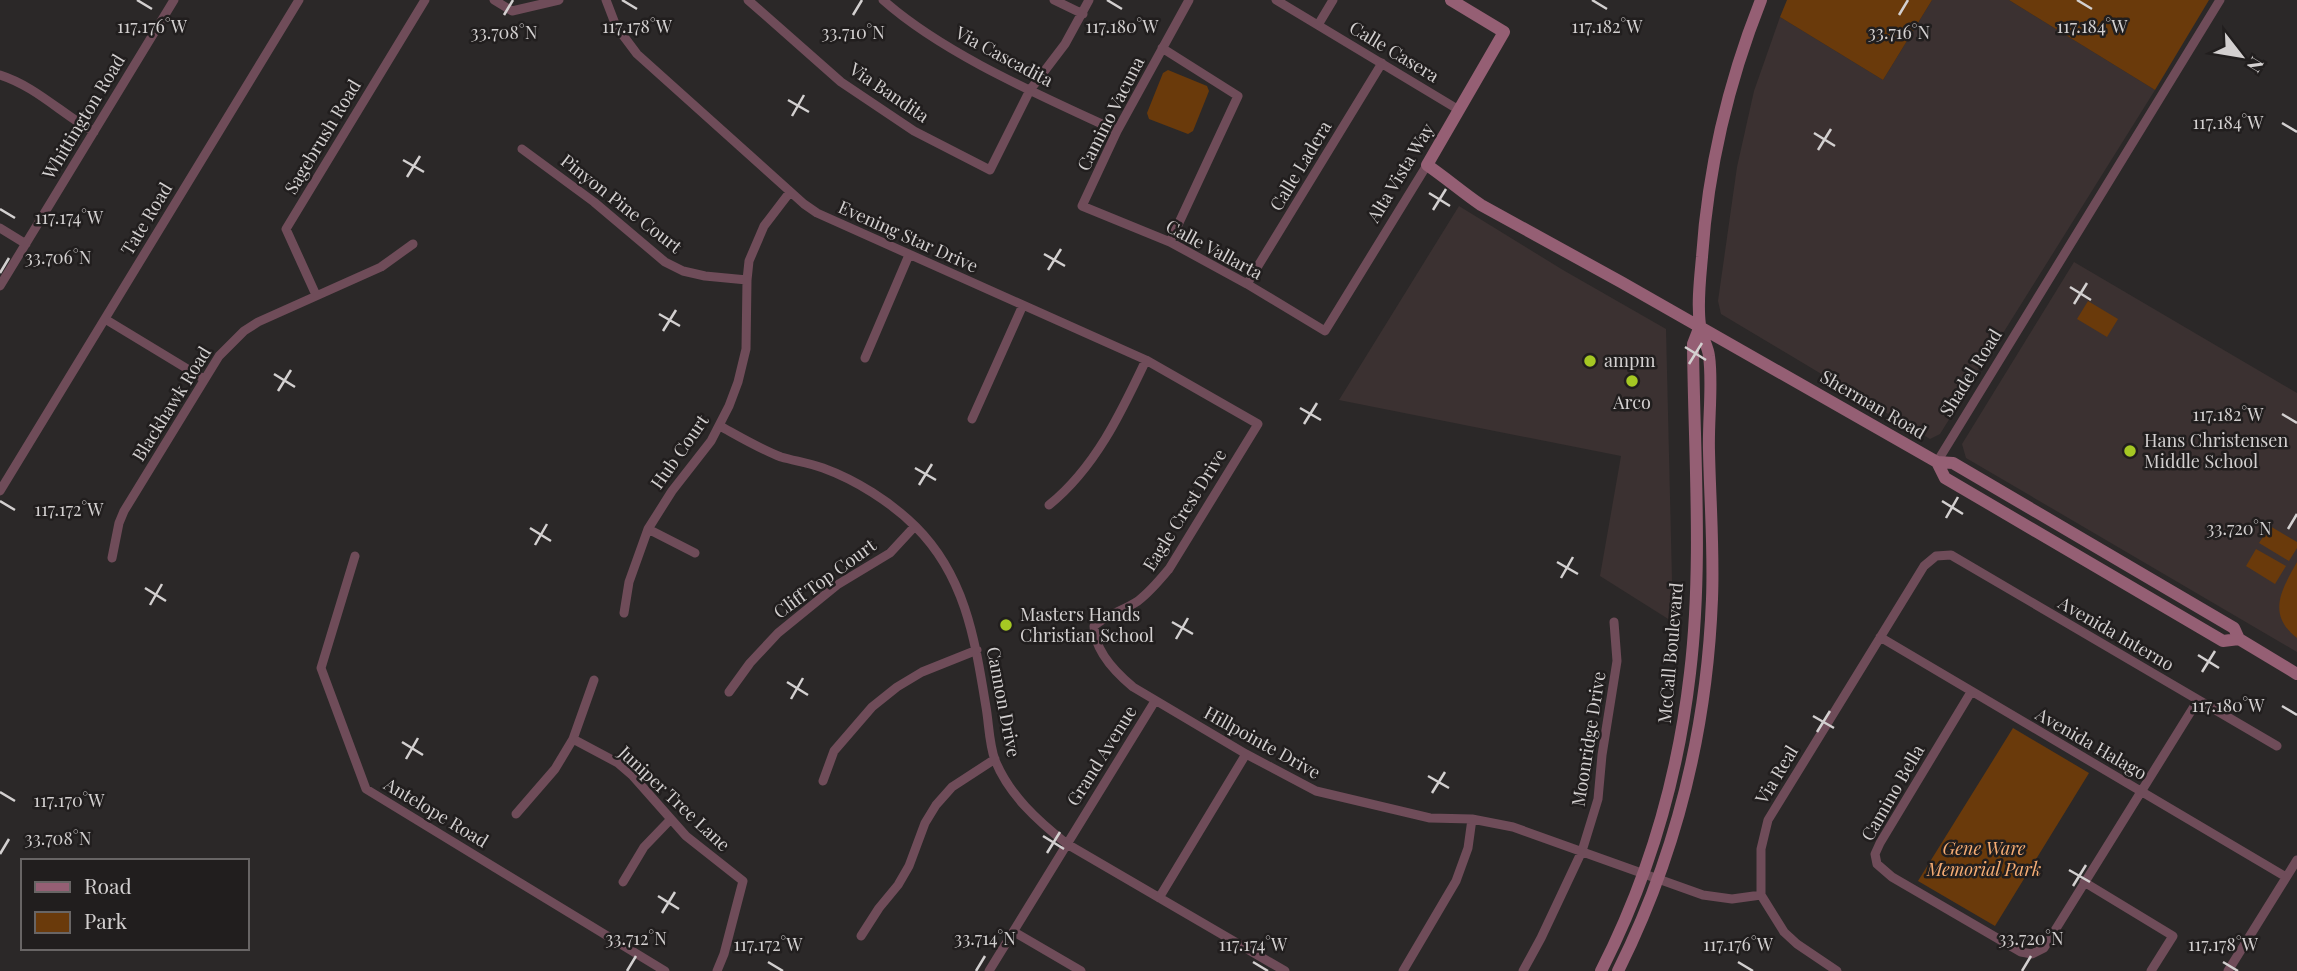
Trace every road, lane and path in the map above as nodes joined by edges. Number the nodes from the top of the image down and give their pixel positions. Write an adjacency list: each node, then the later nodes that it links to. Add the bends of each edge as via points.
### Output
1 (174, 0): 25 (street, Whittington Road)
2 (299, 0): 40 (street, Tate Road)
3 (425, 0): 38 (street, Sagebrush Road, via 286,229)
4 (494, 0): 5 (street, via 512,12)
5 (559, 0)
6 (606, 0): 28 (street, Evening Star Drive, via 616,26 637,54)
7 (748, 0): 22 (street, Via Bandita, via 841,82 914,131 990,170)
8 (883, 0): 22 (street, Via Cascadita, via 938,41)
9 (1054, 0): 17 (street)
10 (1089, 0): 17 (street)
11 (1189, 0): 19 (street, Camino Vacuna)
12 (1276, 0): 18 (street, Calle Casera)
13 (1333, 0): 18 (street)
14 (1451, 0): 23 (main road, Alta Vista Way, via 1504,32)
15 (1761, 0): 41 (main road, McCall Boulevard, via 1727,101 1710,179)
16 (2220, 0): 49 (street, Shadel Road)
17 (1083, 14): 22 (street)
18 (1318, 25): 20 (street, Calle Casera)
19 (1162, 48): 24 (street, Camino Vacuna); 31 (street, via 1238,96)
20 (1382, 63): 23 (street, Calle Casera); 36 (street, Calle Ladera)
21 (0, 75): 25 (street, via 36,91)
22 (1030, 90): 24 (street, Via Cascadita)
23 (1459, 110): 27 (main road, Alta Vista Way)
24 (1117, 131): 29 (street, Camino Vacuna)
25 (94, 132): 32 (street, Whittington Road)
26 (522, 149): 35 (street, Pinyon Pine Court, via 665,262 705,276)
27 (1427, 165): 41 (main road, Sherman Road, via 1481,205); 42 (street, Alta Vista Way)
28 (790, 192): 34 (street, Evening Star Drive, via 832,221); 35 (street, Hub Court, via 756,242)
29 (1083, 206): 31 (street, Calle Vallarta)
30 (0, 228): 32 (street)
31 (1170, 242): 36 (street, Calle Vallarta)
32 (26, 244): 37 (street, Whittington Road)
33 (413, 244): 38 (street, Blackhawk Road, via 381,267)
34 (909, 255): 39 (street, Evening Star Drive); 43 (street)
35 (747, 280): 48 (street, Hub Court, via 746,349)
36 (1247, 284): 42 (street, Calle Vallarta)
37 (0, 286)
38 (316, 295): 45 (street, Blackhawk Road, via 244,331)
39 (1023, 305): 44 (street, Evening Star Drive); 46 (street)
40 (105, 318): 45 (street); 50 (street, Tate Road)
41 (1700, 326): 49 (main road, Sherman Road); 58 (main road, McCall Boulevard, via 1693,344); 71 (main road, McCall Boulevard, via 1709,356 1713,559)
42 (1325, 331)
43 (865, 358)
44 (1146, 360): 47 (street, Evening Star Drive); 51 (street, via 1087,467 1072,487)
45 (204, 379): 57 (street, Blackhawk Road, via 124,511)
46 (972, 419)
47 (1258, 424): 61 (street, Eagle Crest Drive, via 1169,569 1137,601)
48 (720, 426): 52 (street, Cannon Drive, via 780,457 823,468 855,483); 53 (street, Hub Court)
49 (1937, 461): 63 (main road, Sherman Road, via 1953,463 2151,579 2234,628); 63 (main road, via 1945,478 1996,509 2223,641)
50 (0, 491)
51 (1049, 505)
52 (915, 526): 64 (street, Cannon Drive, via 949,569); 67 (street, Cliff Top Court, via 890,553 837,585 778,633)
53 (648, 529): 54 (street); 59 (street, Hub Court, via 629,582)
54 (695, 553)
55 (355, 556): 93 (street, Antelope Road, via 321,668 366,789)
56 (1937, 556): 62 (street, Via Real, via 1924,566); 69 (street, Avenida Interno, via 1951,555)
57 (112, 558)
58 (1695, 598): 71 (main road, via 1702,610 1696,685); 84 (main road, McCall Boulevard, via 1690,672 1673,776)
59 (624, 613)
60 (1614, 622): 82 (street, Moonridge Drive, via 1617,660 1609,721 1598,799)
61 (1094, 626): 70 (street, Hillpointe Drive, via 1098,647 1121,677)
62 (1880, 637): 68 (street, Avenida Halago); 89 (street, Via Real, via 1768,820 1760,849)
63 (2239, 639): 65 (main road, Sherman Road)
64 (977, 650): 75 (street, Cannon Drive); 76 (street, via 922,672 872,708 834,751)
65 (2297, 674)
66 (594, 680): 72 (street)
67 (729, 692)
68 (1971, 692): 77 (street, Avenida Halago); 88 (street, Camino Bella, via 1880,843 1877,864 2021,952 2032,954 2044,948)
69 (2198, 700): 73 (street, Avenida Interno); 77 (street)
70 (1155, 701): 74 (street, Hillpointe Drive); 81 (street, Grand Avenue)
71 (1702, 710): 86 (main road, McCall Boulevard, via 1683,799)
72 (573, 738): 78 (street, via 546,782); 80 (street, Juniper Tree Lane, via 618,763)
73 (2277, 746)
74 (1246, 754): 79 (street, Hillpointe Drive, via 1315,792 1430,818); 90 (street)
75 (995, 758): 81 (street, Cannon Drive, via 1022,803); 92 (street, via 961,780 936,805 909,866)
76 (823, 781)
77 (2143, 793): 85 (street, Avenida Halago); 88 (street)
78 (516, 814)
79 (1472, 819): 82 (street, Hillpointe Drive, via 1513,827); 98 (street, via 1456,881)
80 (670, 820): 87 (street, via 644,847); 94 (street, Juniper Tree Lane, via 743,881)
81 (1067, 844): 90 (street, Cannon Drive); 91 (street, Grand Avenue)
82 (1582, 851): 84 (street, Hillpointe Drive); 99 (street, Moonridge Drive)
83 (2297, 860): 85 (street)
84 (1644, 874): 86 (street, Hillpointe Drive); 100 (main road, McCall Boulevard)
85 (2286, 877): 104 (street)
86 (1658, 879): 89 (street, Hillpointe Drive, via 1703,895 1732,899); 101 (main road, McCall Boulevard)
87 (623, 882)
88 (2084, 882): 103 (street, via 2173,936)
89 (1761, 895): 102 (street, via 1784,932)
90 (1159, 898): 97 (street, Cannon Drive)
91 (1014, 932): 95 (street, Grand Avenue); 96 (street)
92 (861, 936)
93 (665, 971)
94 (717, 971)
95 (989, 971)
96 (1081, 971)
97 (1285, 971)
98 (1403, 971)
99 (1522, 971)
100 (1601, 971)
101 (1618, 971)
102 (1837, 971)
103 (2151, 971)
104 (2228, 971)

